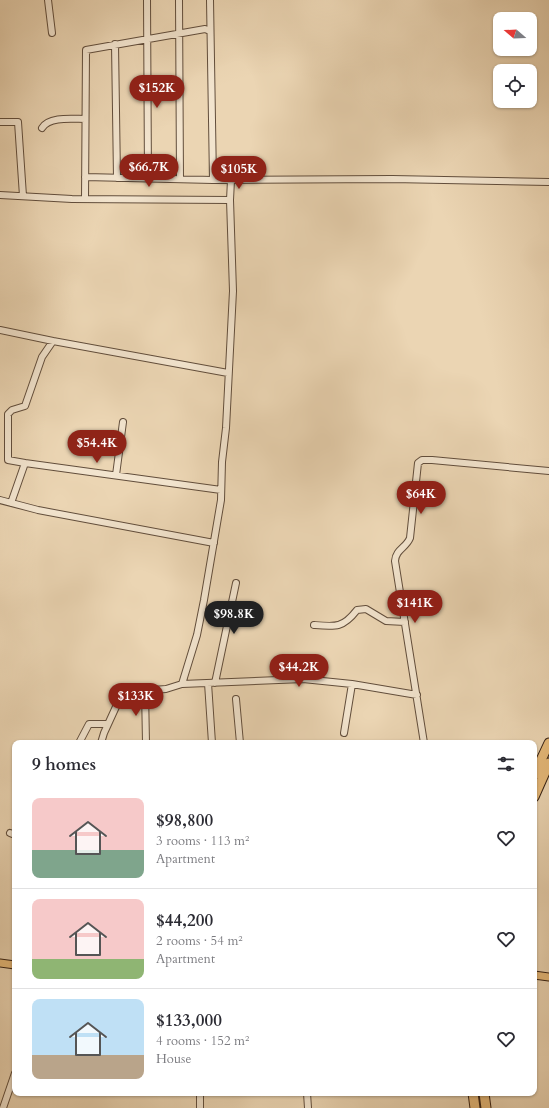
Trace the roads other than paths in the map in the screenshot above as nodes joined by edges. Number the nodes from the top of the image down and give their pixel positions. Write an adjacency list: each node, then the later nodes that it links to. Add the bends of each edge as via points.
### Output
1 (48, 0): 6 (street)
2 (147, 0): 8 (street)
3 (179, 0): 7 (street)
4 (210, 0): 5 (street)
5 (210, 31): 7 (street, via 205,29); 17 (street)
6 (52, 33)
7 (179, 34): 8 (street); 16 (street)
8 (147, 39): 9 (street); 15 (street)
9 (115, 44): 10 (street, via 86,50); 14 (street)
10 (85, 119): 12 (street, via 49,122); 13 (street)
11 (0, 122): 21 (street, via 18,122)
12 (42, 128)
13 (85, 177): 14 (street); 22 (street)
14 (117, 178): 15 (street)
15 (148, 178): 16 (street)
16 (180, 179): 17 (street)
17 (213, 180): 18 (street)
18 (231, 180): 19 (street, via 405,179); 23 (street)
19 (549, 182)
20 (0, 195): 21 (street)
21 (23, 196): 22 (street)
22 (85, 199): 23 (street)
23 (230, 200): 26 (street, via 233,291)
24 (0, 330): 25 (street)
25 (53, 341): 26 (street); 28 (street, via 42,357 25,406 8,414 8,460)
26 (228, 373): 31 (street)
27 (123, 422): 30 (street)
28 (25, 464): 30 (street); 33 (street)
29 (549, 471): 36 (street, via 432,460 422,460 418,463 410,538 396,555)
30 (116, 475): 31 (street)
31 (221, 490): 34 (street)
32 (0, 500): 33 (street)
33 (11, 503): 34 (street)
34 (214, 543): 40 (street, via 198,628)
35 (236, 583): 39 (street)
36 (405, 622): 37 (street, via 386,621 366,609 357,610 345,624 335,627); 43 (street)
37 (314, 625)
38 (208, 683): 39 (street); 40 (street); 50 (street)
39 (215, 683): 41 (street, via 303,679)
40 (182, 684): 42 (street, via 173,688)
41 (352, 684): 43 (street); 46 (street)
42 (145, 690): 45 (street, via 123,694); 49 (street)
43 (417, 695): 52 (street)
44 (236, 699): 51 (street)
45 (108, 724): 47 (street, via 89,724); 48 (street)
46 (344, 733)
47 (81, 740)
48 (102, 740)
49 (146, 740)
50 (212, 740)
51 (240, 740)
52 (424, 740)
53 (549, 743): 55 (highway)
54 (549, 763): 56 (highway)
55 (537, 769)
56 (537, 790)
57 (0, 963): 58 (main road)
58 (12, 965)
59 (537, 975): 60 (main road)
60 (549, 977)
61 (12, 1082): 66 (street)
62 (200, 1096): 67 (street)
63 (307, 1096): 68 (street)
64 (473, 1096): 69 (highway)
65 (484, 1096): 70 (highway)
66 (3, 1108)
67 (200, 1108)
68 (308, 1108)
69 (475, 1108)
70 (486, 1108)

